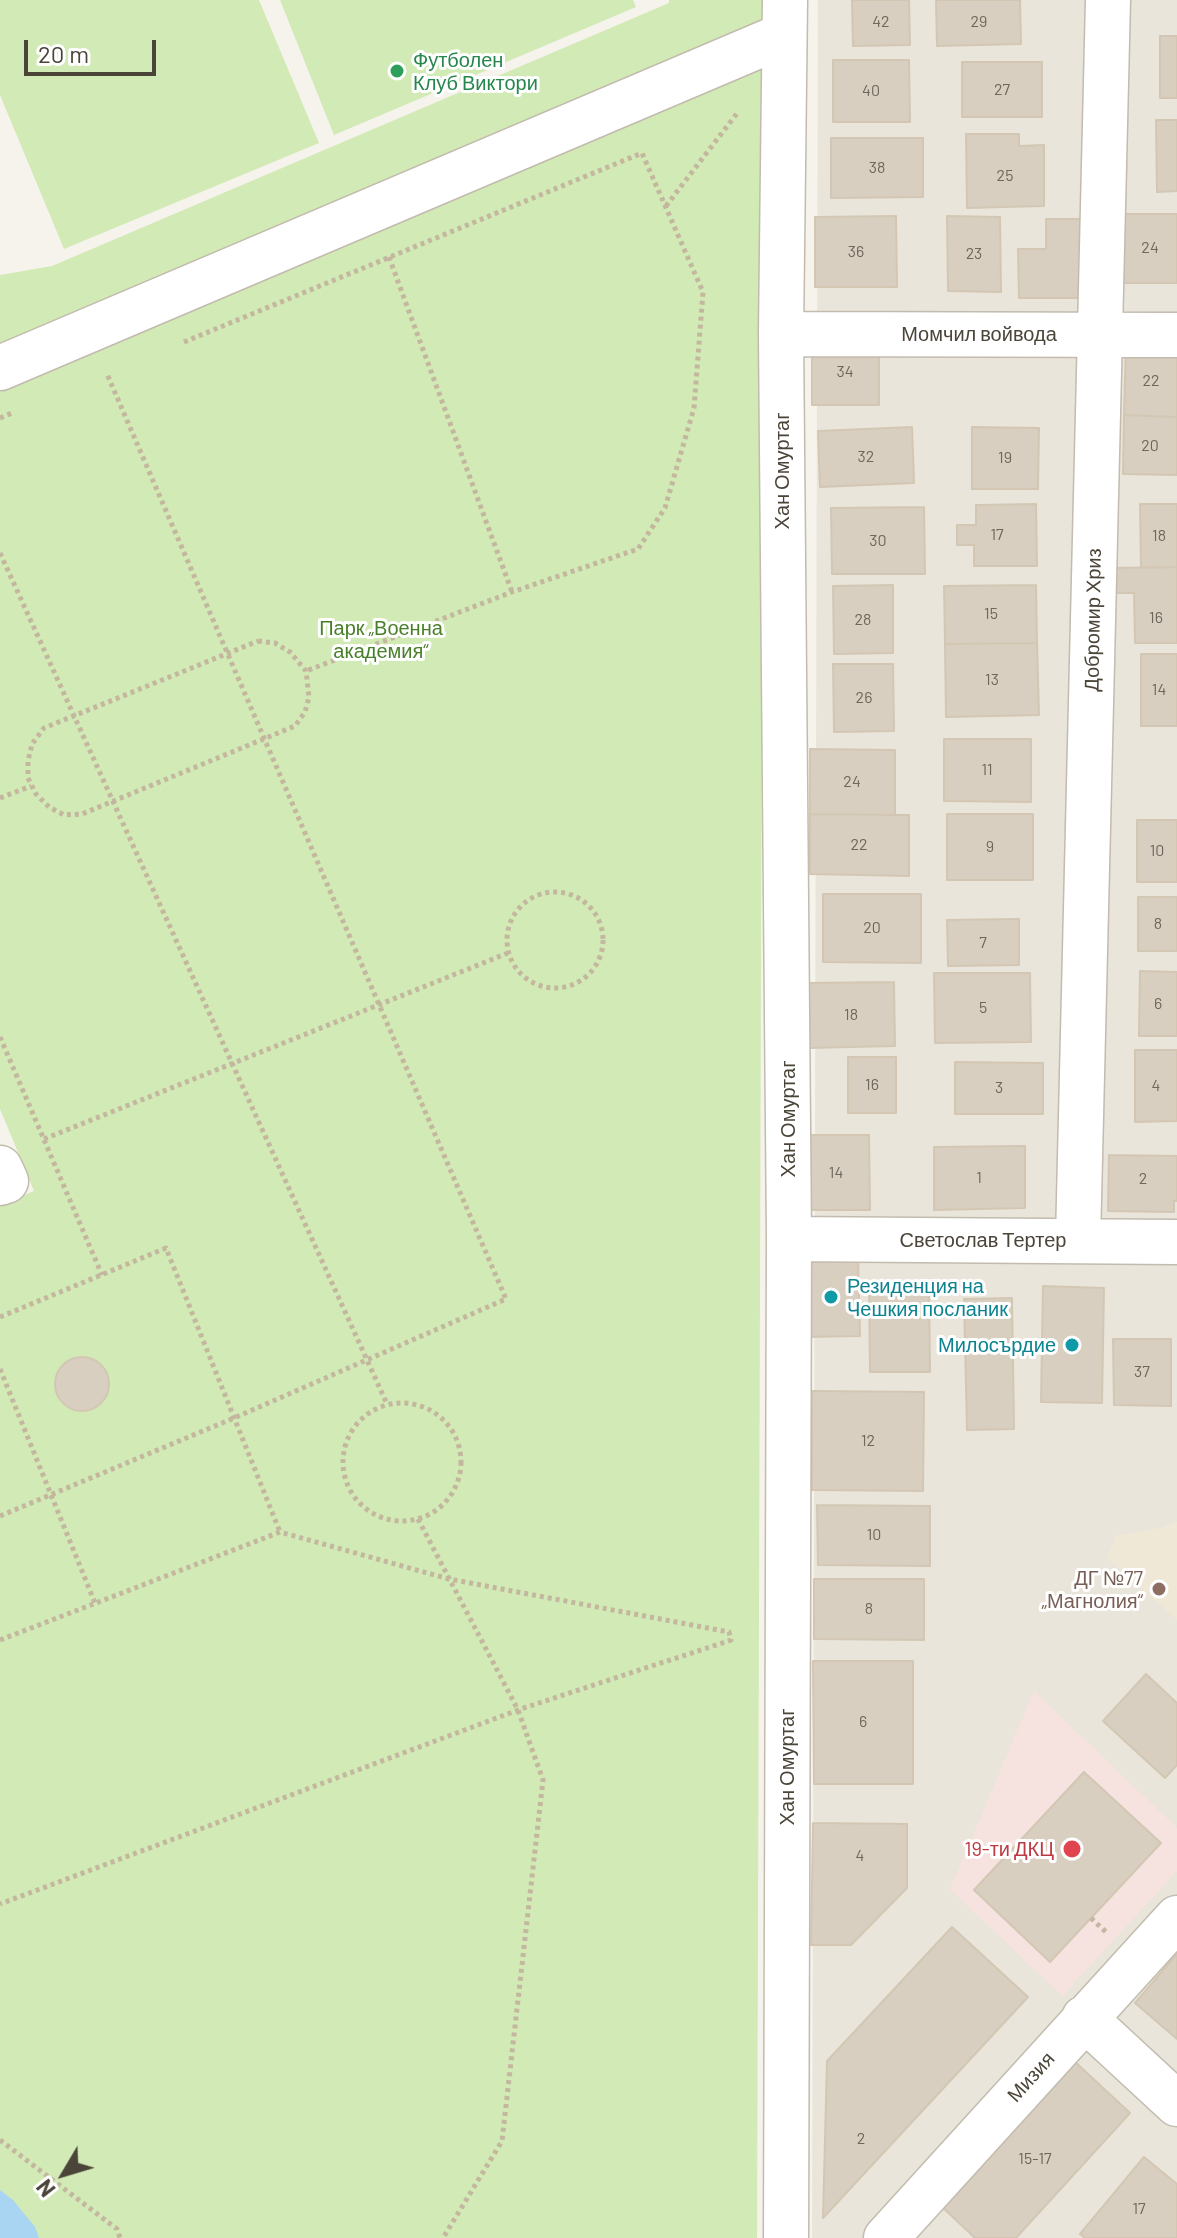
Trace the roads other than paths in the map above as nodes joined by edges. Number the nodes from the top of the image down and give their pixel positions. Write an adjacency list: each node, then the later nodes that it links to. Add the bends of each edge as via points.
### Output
1 (1108, 0): 4 (street, Добромир Хриз)
2 (784, 17): 3 (street, Хан Омуртаг); 6 (street)
3 (781, 334): 4 (street, Момчил войвода); 9 (street, Хан Омуртаг)
4 (1100, 335): 5 (street, Момчил войвода); 10 (street, Добромир Хриз)
5 (1177, 335)
6 (0, 368)
7 (0, 1168): 8 (street, via 6,1181)
8 (0, 1183)
9 (789, 1239): 10 (street, Светослав Тертер); 15 (street, Хан Омуртаг)
10 (1078, 1240): 11 (street, Светослав Тертер)
11 (1177, 1242)
12 (1177, 1918): 13 (street, Мизия)
13 (1084, 2018): 14 (street); 16 (street, Мизия)
14 (1177, 2104)
15 (786, 2238)
16 (886, 2238)

